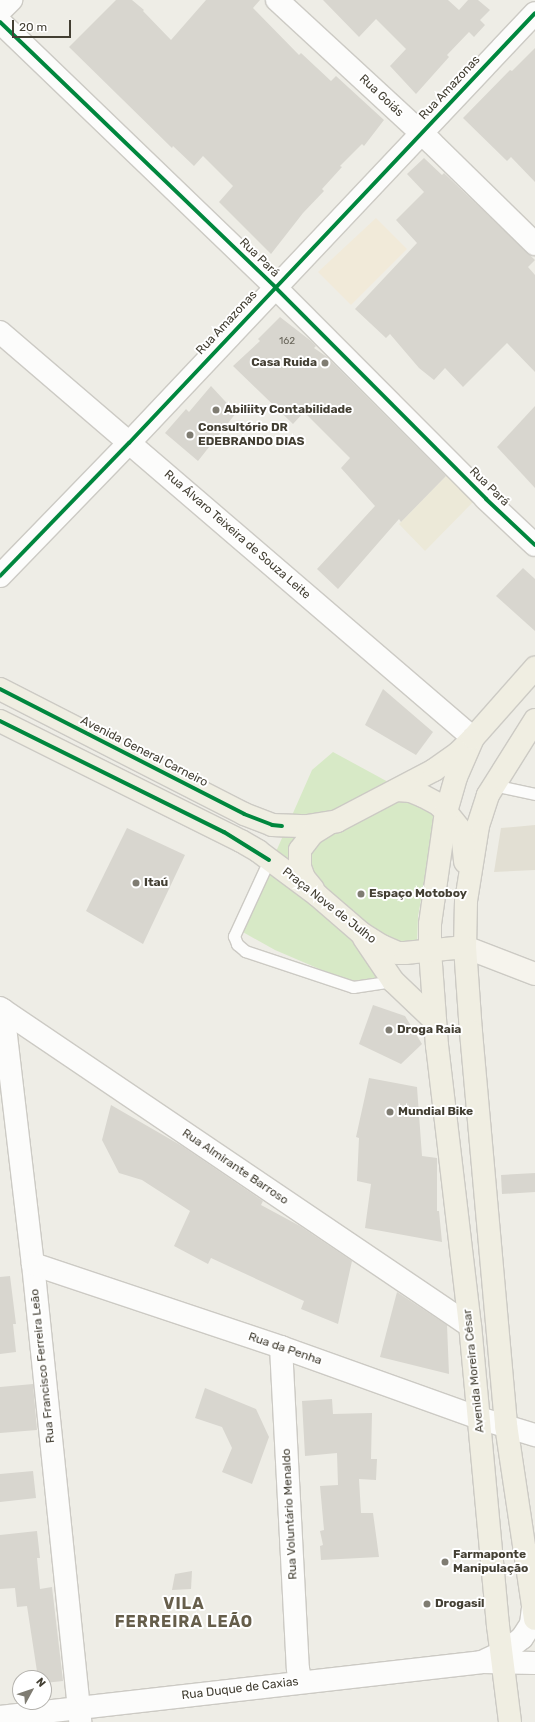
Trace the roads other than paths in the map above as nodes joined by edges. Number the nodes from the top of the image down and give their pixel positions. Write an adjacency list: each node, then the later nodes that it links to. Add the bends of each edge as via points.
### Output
1 (10, 0): 3 (street)
2 (276, 0): 6 (street, Rua Goiás)
3 (0, 11)
4 (535, 13): 6 (street, Rua Amazonas)
5 (0, 22): 8 (street, Rua Pará)
6 (421, 133): 7 (street, Rua Goiás); 8 (street, Rua Amazonas)
7 (535, 244)
8 (275, 287): 10 (street, Rua Amazonas); 11 (street, Rua Pará)
9 (0, 332): 10 (street, Rua Álvaro Teixeira de Souza Leite)
10 (129, 443): 12 (street, Rua Amazonas); 17 (street, Rua Álvaro Teixeira de Souza Leite)
11 (535, 545)
12 (0, 576)
13 (535, 668): 17 (main road)
14 (0, 689): 22 (main road, Avenida General Carneiro, via 244,814 272,825 307,826)
15 (535, 720): 18 (main road)
16 (0, 721): 23 (main road, via 224,832)
17 (473, 738): 19 (main road, via 458,753 434,770); 21 (main road, via 454,782)
18 (493, 785): 20 (lane); 25 (main road, via 478,826)
19 (397, 790): 21 (main road, via 411,791 423,796); 22 (main road)
20 (535, 794)
21 (446, 812): 25 (main road, via 462,832); 28 (main road, via 430,924)
22 (337, 820): 24 (main road, via 312,834 300,850 300,868)
23 (269, 860): 24 (main road, Praça Nove de Julho); 30 (lane, Praça Nove de Julho, via 234,936 245,951 353,987)
24 (317, 895): 26 (main road, Praça Nove de Julho)
25 (466, 901): 27 (main road)
26 (361, 933): 28 (main road, Praça Nove de Julho, via 398,953); 30 (main road)
27 (465, 947): 28 (main road, Praça Nove de Julho); 29 (main road); 37 (main road)
28 (430, 951): 32 (main road)
29 (535, 974)
30 (393, 981): 32 (main road)
31 (2, 1009): 33 (street, Rua Francisco Ferreira Leão); 34 (street, Rua Almirante Barroso)
32 (435, 1021): 34 (main road, Avenida Moreira César)
33 (33, 1264): 35 (street, Rua da Penha); 43 (street, Rua Francisco Ferreira Leão)
34 (470, 1326): 36 (main road, Avenida Moreira César)
35 (281, 1347): 36 (street, Rua da Penha); 42 (street, Rua Voluntário Menaldo, via 298,1669)
36 (478, 1418): 37 (street, Rua da Penha); 40 (main road, Avenida Moreira César)
37 (506, 1426): 38 (street, Rua da Penha); 39 (main road)
38 (535, 1435)
39 (534, 1614): 40 (street, via 522,1638)
40 (502, 1657): 41 (street); 42 (street, Rua Duque de Caxias, via 481,1662); 45 (main road, Avenida Moreira César)
41 (535, 1663)
42 (301, 1682): 43 (street, Rua Duque de Caxias)
43 (79, 1715): 44 (street, Rua Duque de Caxias)
44 (0, 1717)
45 (510, 1722)

